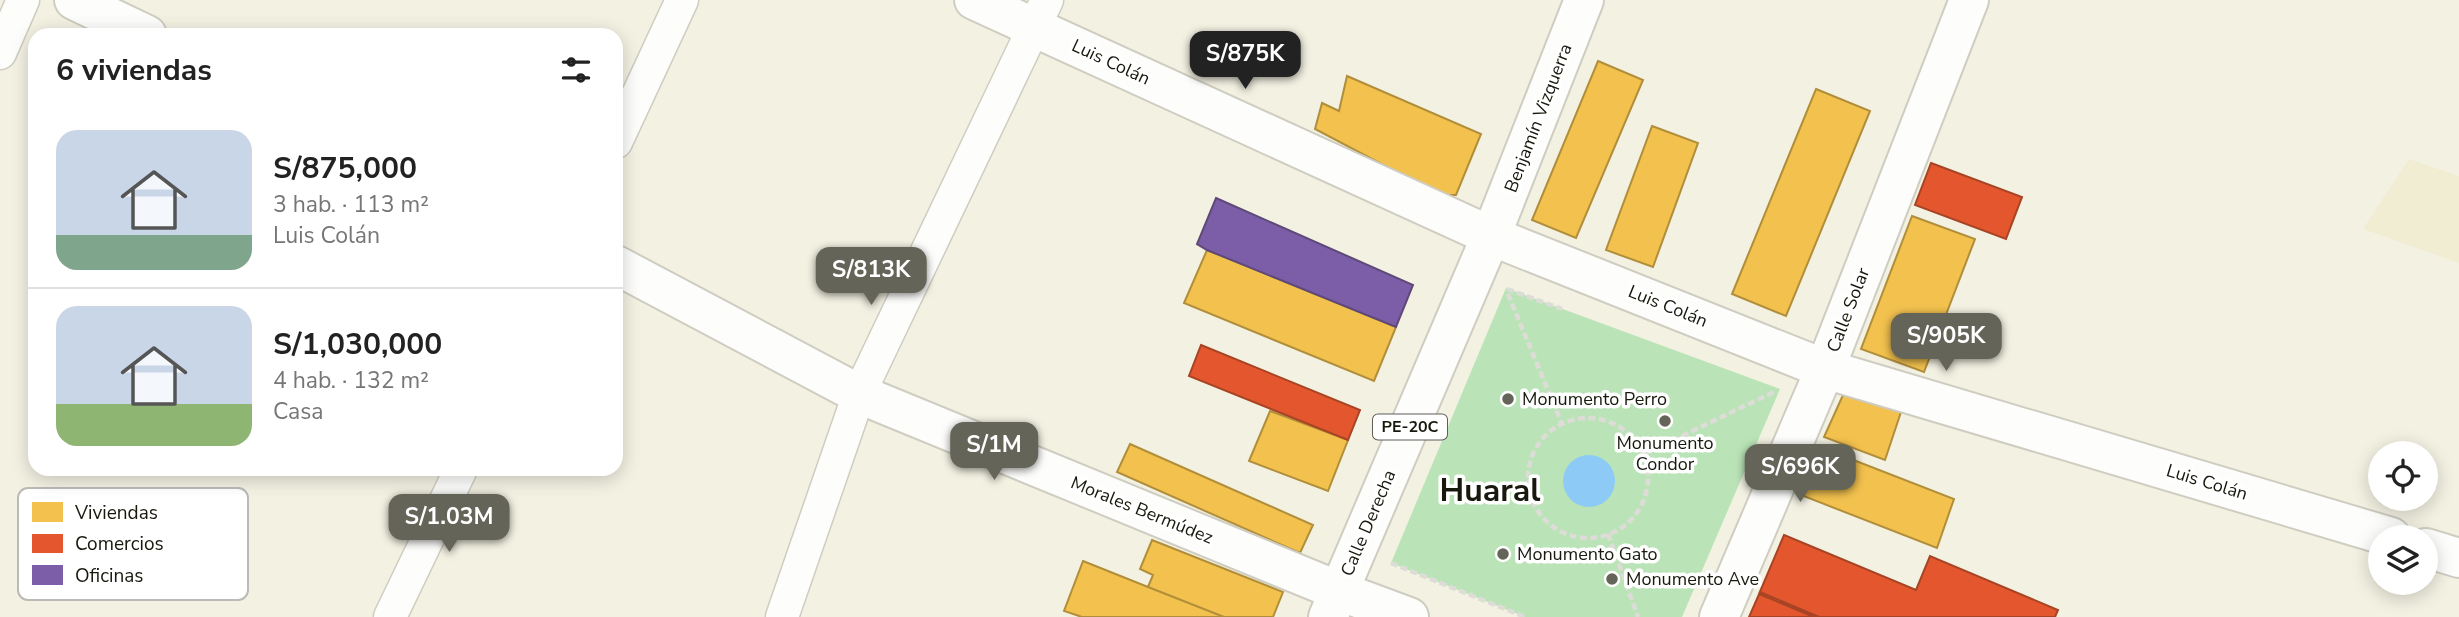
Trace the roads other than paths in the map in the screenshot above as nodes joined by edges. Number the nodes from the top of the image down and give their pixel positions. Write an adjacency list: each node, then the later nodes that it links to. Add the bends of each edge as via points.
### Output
1 (23, 0): 9 (street)
2 (74, 0): 8 (street)
3 (682, 0): 10 (street)
4 (974, 0): 7 (street, Luis Colán)
5 (1584, 0): 11 (street, Benjamín Vizquerra / PE-20C)
6 (1969, 0): 13 (street, Calle Solar)
7 (1040, 13): 11 (street, Luis Colán); 14 (street)
8 (132, 28)
9 (0, 52)
10 (623, 127)
11 (1491, 236): 13 (street, Luis Colán); 19 (street, Calle Derecha / PE-20C)
12 (623, 269): 14 (street, Morales Bermúdez)
13 (1825, 369): 16 (street, Luis Colán); 23 (street, Calle Solar)
14 (859, 394): 19 (street, Morales Bermúdez); 21 (street)
15 (458, 476): 20 (street)
16 (2368, 530)
17 (2438, 552): 18 (street)
18 (2459, 558)
19 (1333, 604): 22 (street, Morales Bermúdez)
20 (390, 617)
21 (782, 617)
22 (1409, 617)
23 (1719, 617)

